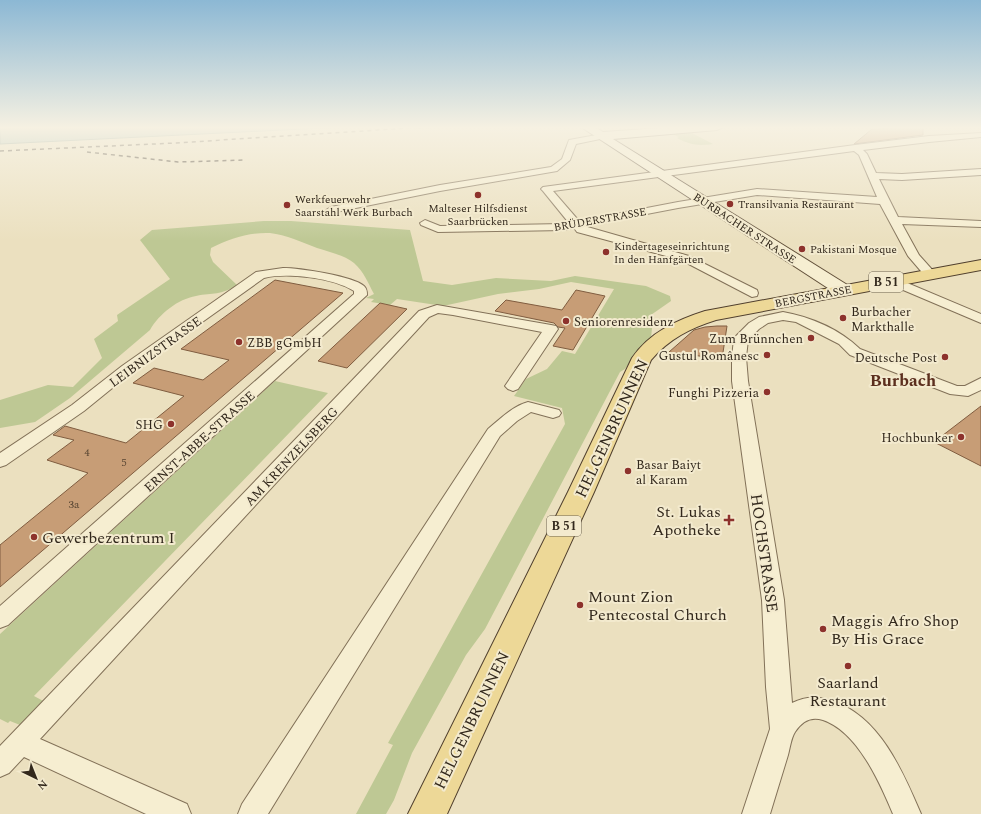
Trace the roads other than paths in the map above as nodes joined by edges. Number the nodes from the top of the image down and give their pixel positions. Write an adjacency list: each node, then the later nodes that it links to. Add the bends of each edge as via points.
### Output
1 (559, 165): 10 (street, via 554,169)
2 (646, 165): 6 (main road, BURBACHER STRASSE)
3 (728, 165): 6 (street)
4 (867, 165): 7 (street)
5 (981, 172): 7 (street, via 902,177)
6 (660, 174): 8 (main road, BURBACHER STRASSE); 14 (street, via 546,189)
7 (873, 176): 9 (street)
8 (702, 200): 9 (street, BRÜDERSTRASSE, via 765,192); 14 (street, BRÜDERSTRASSE); 19 (main road, BURBACHER STRASSE)
9 (884, 202): 11 (street)
10 (331, 210)
11 (895, 220): 13 (street); 16 (street, via 914,256)
12 (426, 223): 14 (street, BRÜDERSTRASSE, via 438,229 553,228)
13 (981, 224)
14 (576, 225): 20 (street, via 581,230 685,258)
15 (978, 268): 16 (main road, BERGSTRASSE / B 51)
16 (930, 274): 18 (main road, BERGSTRASSE / B 51)
17 (320, 277): 25 (street, LEIBNIZSTRASSE, via 286,271 267,273 255,278 127,369 78,408); 26 (street, ERNST-ABBE-STRASSE, via 352,284 360,289 361,295)
18 (893, 281): 19 (main road, BERGSTRASSE / B 51); 21 (street)
19 (842, 290): 20 (main road, BERGSTRASSE / B 51)
20 (766, 305): 22 (street, via 828,332 844,341 855,352 955,391 968,391); 27 (street, HOCHSTRASSE, via 764,320 741,339 739,357 740,381 773,600); 32 (main road, HELGENBRUNNEN / B 51, via 712,315 683,325 656,342 642,358)
21 (981, 319)
22 (981, 383)
23 (513, 386): 28 (street, AM KRENZELSBERG, via 551,329 438,309 424,314)
24 (553, 413): 31 (street, via 528,407 494,433)
25 (0, 461)
26 (0, 619)
27 (783, 729): 33 (street, HOCHSTRASSE); 34 (street, via 791,717 812,707 841,716 858,729 879,759)
28 (21, 743): 29 (street, AM KRENZELSBERG); 30 (street)
29 (0, 764)
30 (177, 814)
31 (252, 814)
32 (427, 814)
33 (756, 814)
34 (907, 814)

